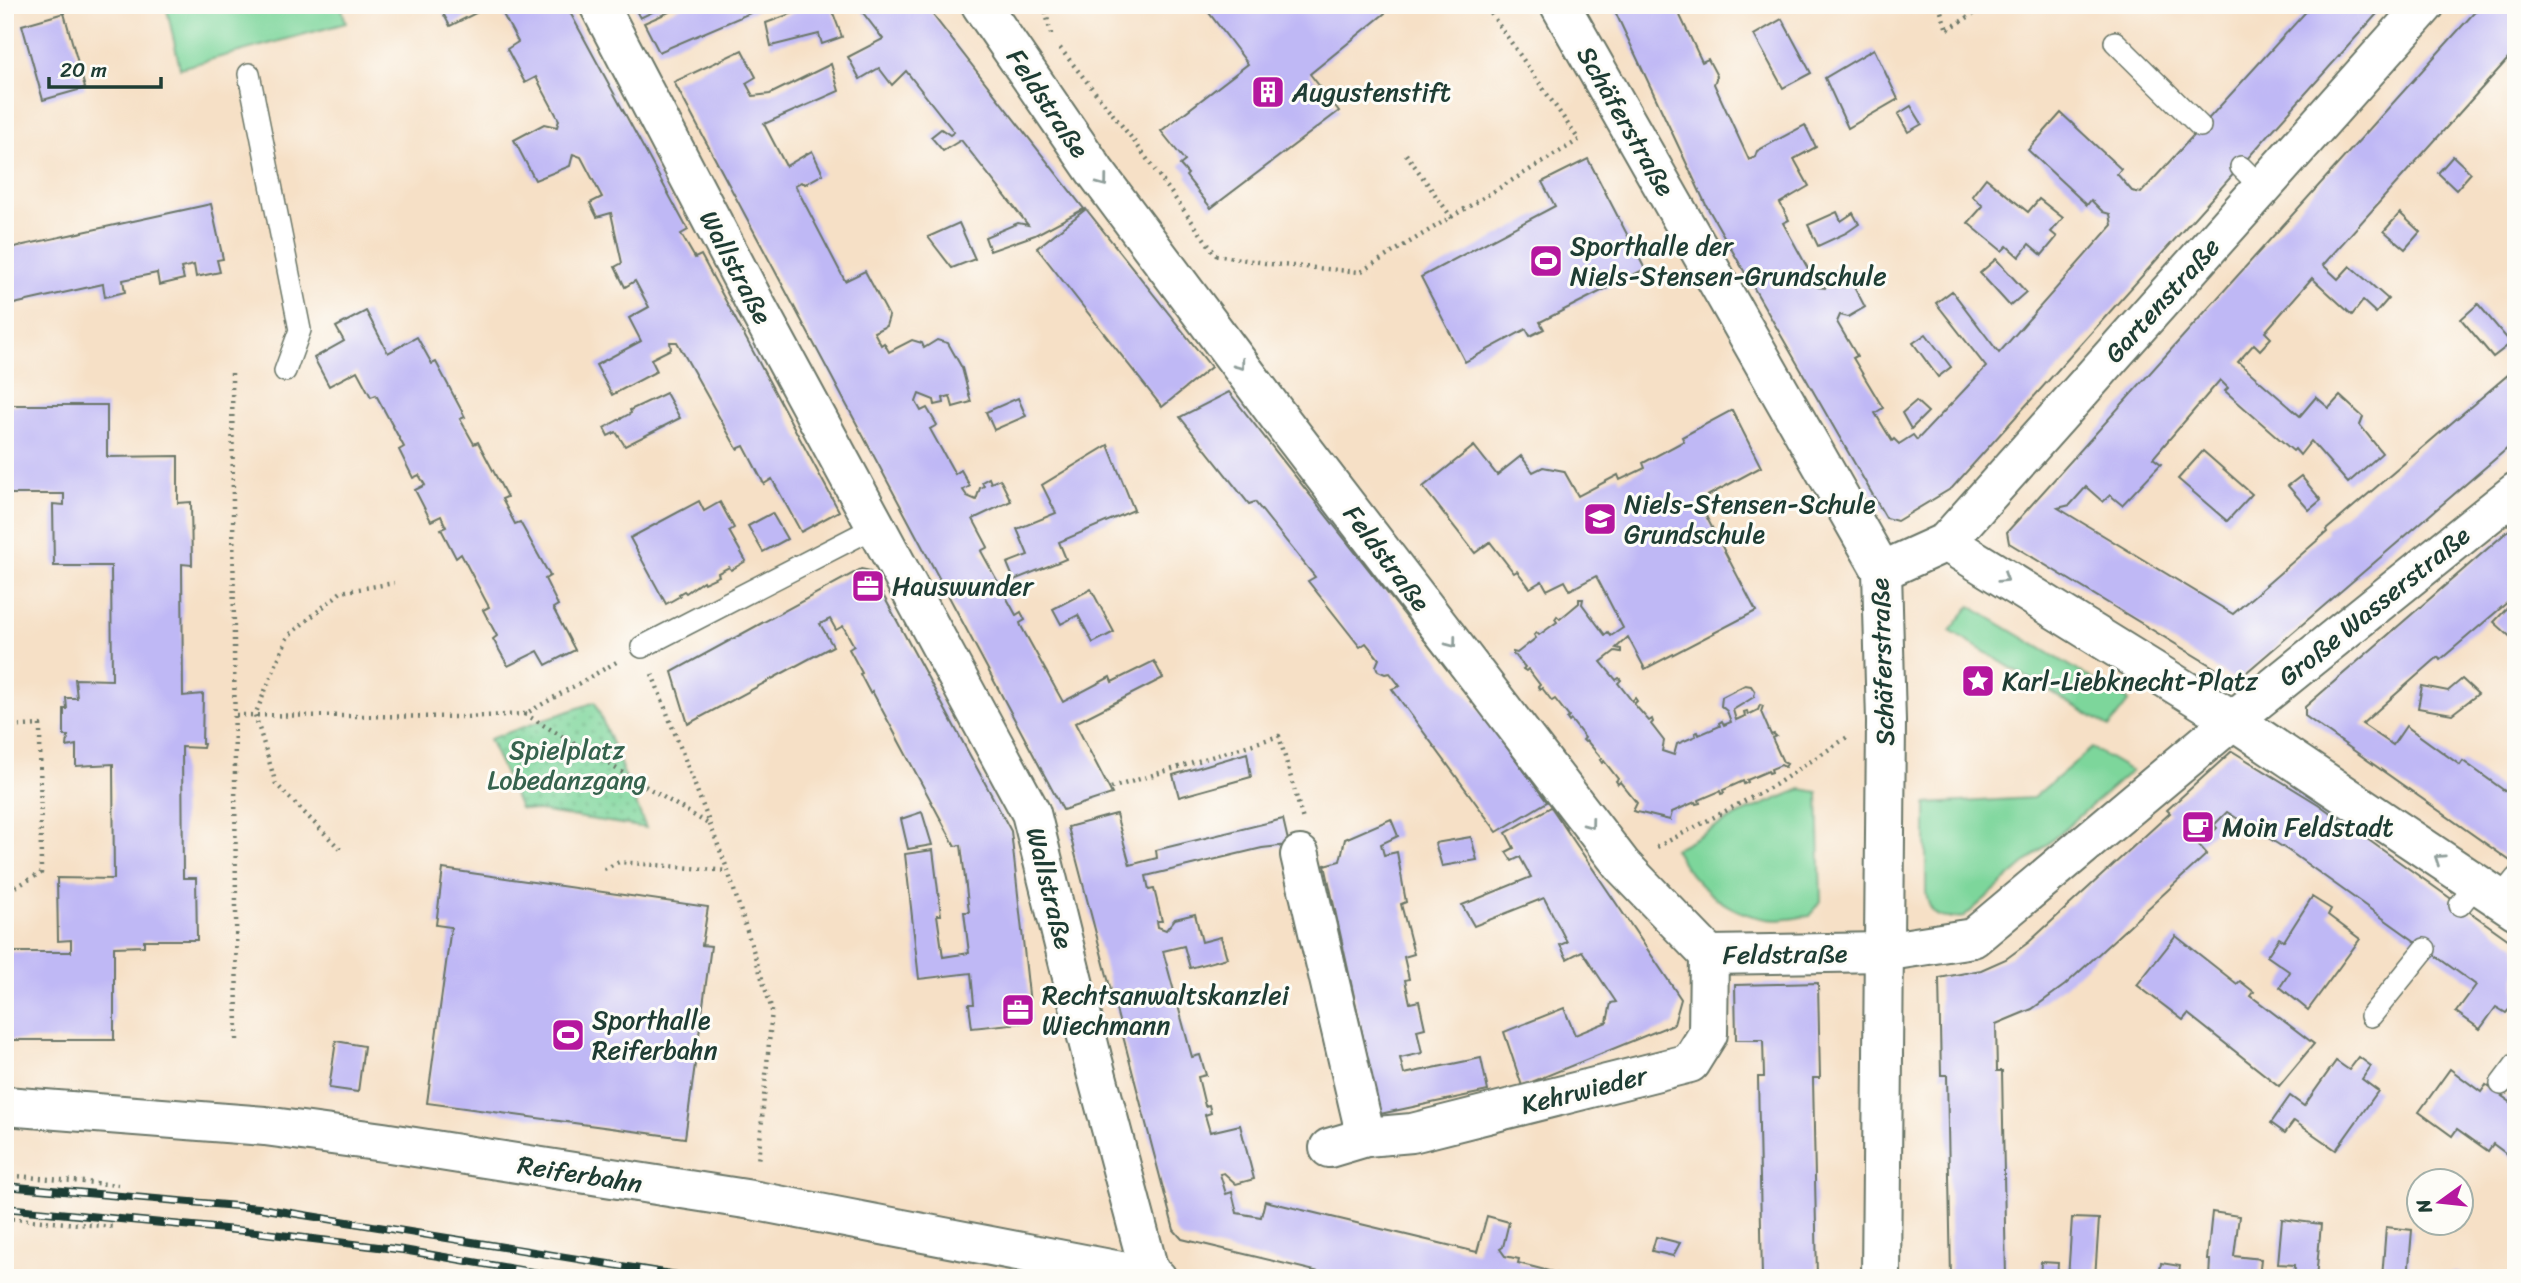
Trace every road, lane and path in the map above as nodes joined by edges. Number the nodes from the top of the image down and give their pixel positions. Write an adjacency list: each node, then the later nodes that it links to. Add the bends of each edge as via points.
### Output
1 (599, 5): 17 (street, Wallstraße)
2 (981, 5): 36 (street, Feldstraße, one-way to 36, via 1094,171)
3 (1044, 5): 13 (path, via 1052,37 1135,141 1216,255 1360,272)
4 (1485, 5): 13 (path, via 1579,140)
5 (1560, 5): 19 (street, Schäferstraße)
6 (1939, 5): 7 (path, via 1947,30)
7 (1988, 5)
8 (2425, 5): 18 (street, Gartenstraße, via 2252,177)
9 (2115, 42): 11 (lane)
10 (249, 74): 14 (lane, via 300,330)
11 (2200, 126)
12 (1406, 154): 13 (path)
13 (1452, 218)
14 (285, 372)
15 (232, 373): 23 (path)
16 (2516, 492): 26 (street, Große Wasserstraße)
17 (875, 527): 21 (lane); 56 (street, Wallstraße, via 1031,813)
18 (1946, 542): 19 (street, Gartenstraße); 26 (street, one-way to 26)
19 (1882, 571): 27 (street, Schäferstraße)
20 (394, 583): 24 (path, via 341,592 288,636)
21 (642, 647): 22 (path); 33 (path)
22 (525, 714): 24 (path); 33 (path)
23 (236, 715): 24 (path); 45 (path)
24 (255, 715): 34 (path, via 276,784)
25 (5, 719): 29 (path)
26 (2233, 720): 40 (street, one-way to 26); 42 (street, via 1973,938)
27 (1886, 722): 36 (path, via 1869,723 1774,785); 42 (street, Schäferstraße)
28 (5, 727): 29 (path)
29 (13, 727): 30 (path); 39 (path, via 40,725 41,873)
30 (5, 734)
31 (1111, 788): 32 (path, via 1279,736)
32 (1301, 813)
33 (711, 826): 38 (path)
34 (340, 849)
35 (1300, 855): 49 (street)
36 (1622, 865): 43 (street, Feldstraße)
37 (604, 869): 38 (path, via 619,862)
38 (728, 871): 51 (path, via 772,1010)
39 (5, 894)
40 (2494, 895)
41 (2425, 948): 44 (lane)
42 (1883, 952): 43 (street, Feldstraße); 57 (street, Schäferstraße)
43 (1709, 955): 49 (street, Kehrwieder, via 1707,1034 1690,1063 1412,1133)
44 (2371, 1016)
45 (237, 1044)
46 (2516, 1064): 47 (lane)
47 (2501, 1084)
48 (5, 1106): 56 (street, Reiferbahn, via 265,1126 383,1142 752,1200)
49 (1366, 1138): 50 (street, Kehrwieder)
50 (1329, 1148)
51 (758, 1166)
52 (5, 1175): 53 (path)
53 (118, 1185)
54 (5, 1218): 55 (path)
55 (114, 1227)
56 (1153, 1277)
57 (1881, 1278)

